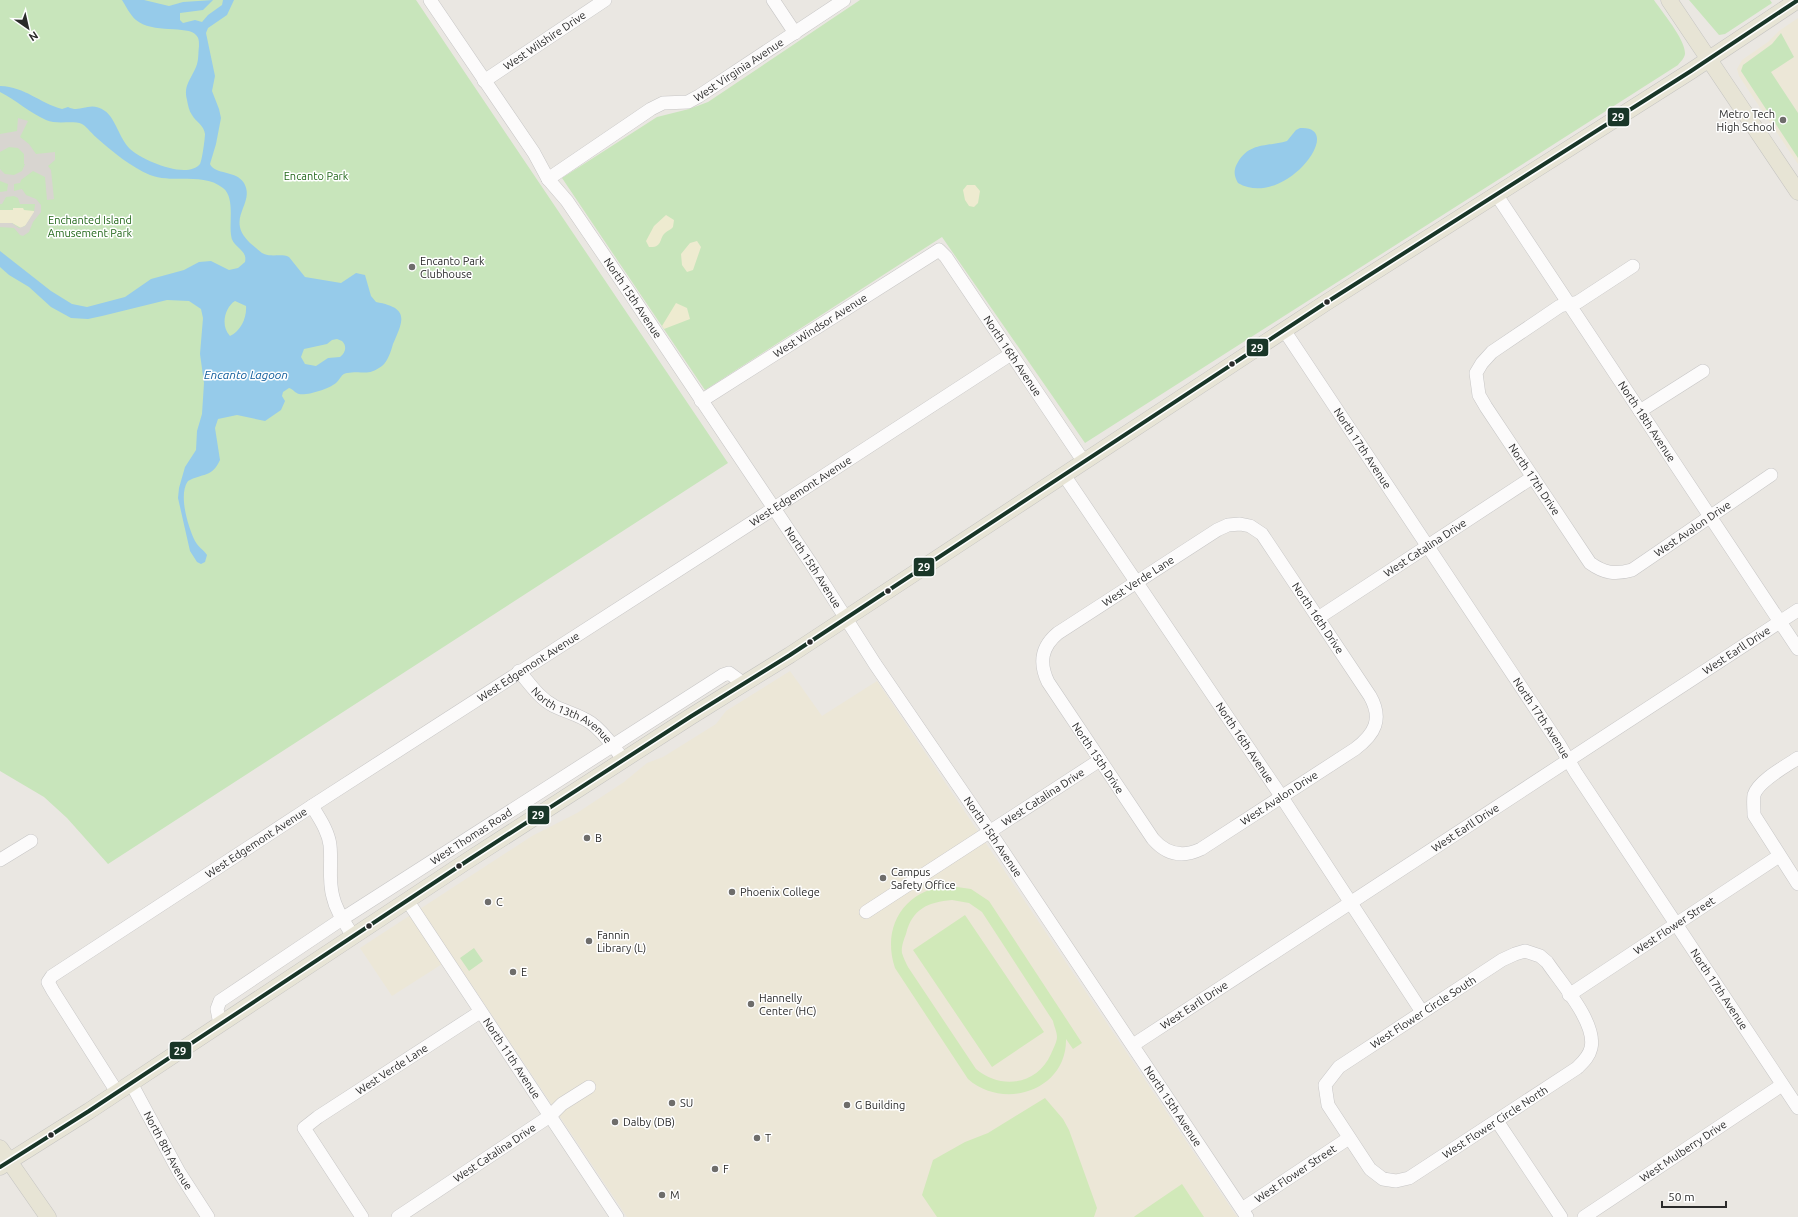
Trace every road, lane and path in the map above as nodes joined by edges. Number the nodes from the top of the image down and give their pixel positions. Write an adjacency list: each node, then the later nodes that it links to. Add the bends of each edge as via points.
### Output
1 (430, 0): 9 (street, North 15th Avenue)
2 (605, 0): 9 (street, West Wilshire Drive)
3 (773, 0): 7 (street)
4 (844, 0): 7 (street, West Virginia Avenue)
5 (1668, 0): 8 (main road)
6 (1798, 0): 8 (main road, West Thomas Road)
7 (795, 33): 10 (street, West Virginia Avenue, via 688,102 663,104 651,109)
8 (1709, 59): 11 (main road); 12 (main road, West Thomas Road)
9 (484, 80): 10 (street, North 15th Avenue, via 534,153)
10 (548, 179): 19 (street, North 15th Avenue, via 581,222)
11 (1798, 192)
12 (1496, 194): 15 (street, North 18th Avenue); 16 (main road, West Thomas Road)
13 (939, 250): 17 (street, North 16th Avenue); 19 (street, West Windsor Avenue)
14 (1633, 266): 15 (street, via 1578,302)
15 (1570, 304): 20 (street, North 18th Avenue); 24 (street, North 17th Drive, via 1560,306 1492,352 1476,373 1479,395)
16 (1284, 330): 21 (main road, West Thomas Road); 28 (street, North 17th Avenue)
17 (1011, 354): 21 (street, North 16th Avenue); 25 (street, West Edgemont Avenue)
18 (1702, 370): 20 (street)
19 (701, 401): 25 (street, North 15th Avenue)
20 (1640, 411): 26 (street, North 18th Avenue)
21 (1084, 462): 22 (main road, West Thomas Road)
22 (1064, 475): 30 (street, North 16th Avenue); 32 (main road, West Thomas Road)
23 (1772, 475): 26 (street, West Avalon Drive)
24 (1533, 477): 28 (street, West Catalina Drive); 29 (street, North 17th Drive, via 1590,563)
25 (774, 509): 32 (street, North 15th Avenue); 37 (street, West Edgemont Avenue)
26 (1710, 516): 29 (street, West Avalon Drive, via 1632,570); 34 (street, North 18th Avenue)
27 (1240, 524): 30 (street, West Verde Lane, via 1228,525 1217,530); 33 (street, North 16th Drive, via 1250,526 1262,534)
28 (1428, 547): 33 (street, West Catalina Drive); 44 (street, North 17th Avenue)
29 (1610, 574)
30 (1137, 582): 36 (street, West Verde Lane, via 1058,633); 45 (street, North 16th Avenue)
31 (1798, 610): 34 (street, West Earll Drive)
32 (846, 618): 38 (main road, West Thomas Road); 47 (street, North 15th Avenue)
33 (1318, 618): 39 (street, North 16th Drive, via 1374,704)
34 (1780, 622): 35 (street, North 18th Avenue); 44 (street, West Earll Drive)
35 (1798, 649)
36 (1044, 650): 43 (street, North 15th Drive, via 1043,668 1048,682)
37 (519, 671): 40 (street, North 13th Avenue, via 540,696 555,706 591,722); 46 (street, West Edgemont Avenue)
38 (744, 684): 40 (street, West Thomas Road, via 729,673 723,675); 42 (main road, West Thomas Road)
39 (1375, 727): 45 (street, West Avalon Drive, via 1366,741)
40 (613, 745): 42 (street, North 13th Avenue); 56 (street, West Thomas Road)
41 (1798, 758): 50 (street, via 1771,776 1754,795 1754,815)
42 (624, 760): 53 (main road, West Thomas Road)
43 (1100, 760): 47 (street, West Catalina Drive); 49 (street, North 15th Drive, via 1152,839 1162,848)
44 (1568, 760): 54 (street, West Earll Drive); 57 (street, North 17th Avenue)
45 (1281, 796): 49 (street, West Avalon Drive, via 1201,849 1186,854); 54 (street, North 16th Avenue)
46 (312, 806): 56 (street, via 325,827 330,844 329,881); 67 (street, West Edgemont Avenue, via 52,976 48,982)
47 (990, 832): 55 (street, West Catalina Drive); 63 (street, North 15th Avenue)
48 (31, 841): 51 (street)
49 (1174, 853)
50 (1779, 856): 52 (street); 57 (street, West Flower Street)
51 (0, 860)
52 (1798, 884)
53 (407, 900): 58 (main road, West Thomas Road); 60 (street, North 11th Avenue)
54 (1350, 902): 61 (street, North 16th Avenue); 63 (street, West Earll Drive)
55 (866, 912)
56 (342, 919): 58 (street); 62 (street, West Thomas Road, via 220,1001 217,1009)
57 (1676, 924): 59 (street, West Flower Street); 65 (street, North 17th Avenue)
58 (353, 936): 62 (main road, West Thomas Road)
59 (1569, 995): 61 (street, West Flower Circle South, via 1547,962 1540,956 1525,951 1502,960); 70 (street, West Flower Circle North, via 1590,1028 1592,1044 1587,1058 1577,1068)
60 (480, 1012): 69 (street, North 11th Avenue); 77 (street, West Verde Lane, via 304,1128)
61 (1422, 1012): 71 (street, West Flower Circle South, via 1340,1067 1325,1085 1328,1105)
62 (220, 1024): 64 (main road, West Thomas Road)
63 (1133, 1045): 74 (street, North 15th Avenue)
64 (131, 1083): 67 (main road, West Thomas Road); 76 (street, North 8th Avenue, via 179,1172)
65 (1782, 1085): 68 (street, North 17th Avenue); 81 (street, West Mulberry Drive)
66 (589, 1087): 69 (street, West Catalina Drive, via 562,1104)
67 (117, 1092): 73 (main road, West Thomas Road)
68 (1798, 1108)
69 (550, 1116): 78 (street, West Catalina Drive); 79 (street, North 11th Avenue)
70 (1497, 1121): 71 (street, West Flower Circle North, via 1409,1178 1396,1181 1383,1179 1370,1169); 80 (street)
71 (1349, 1138): 74 (street, West Flower Street)
72 (0, 1148): 73 (main road)
73 (5, 1164): 75 (main road)
74 (1245, 1213)
75 (48, 1217)
76 (208, 1217)
77 (362, 1217)
78 (398, 1217)
79 (617, 1217)
80 (1560, 1217)
81 (1584, 1217)

